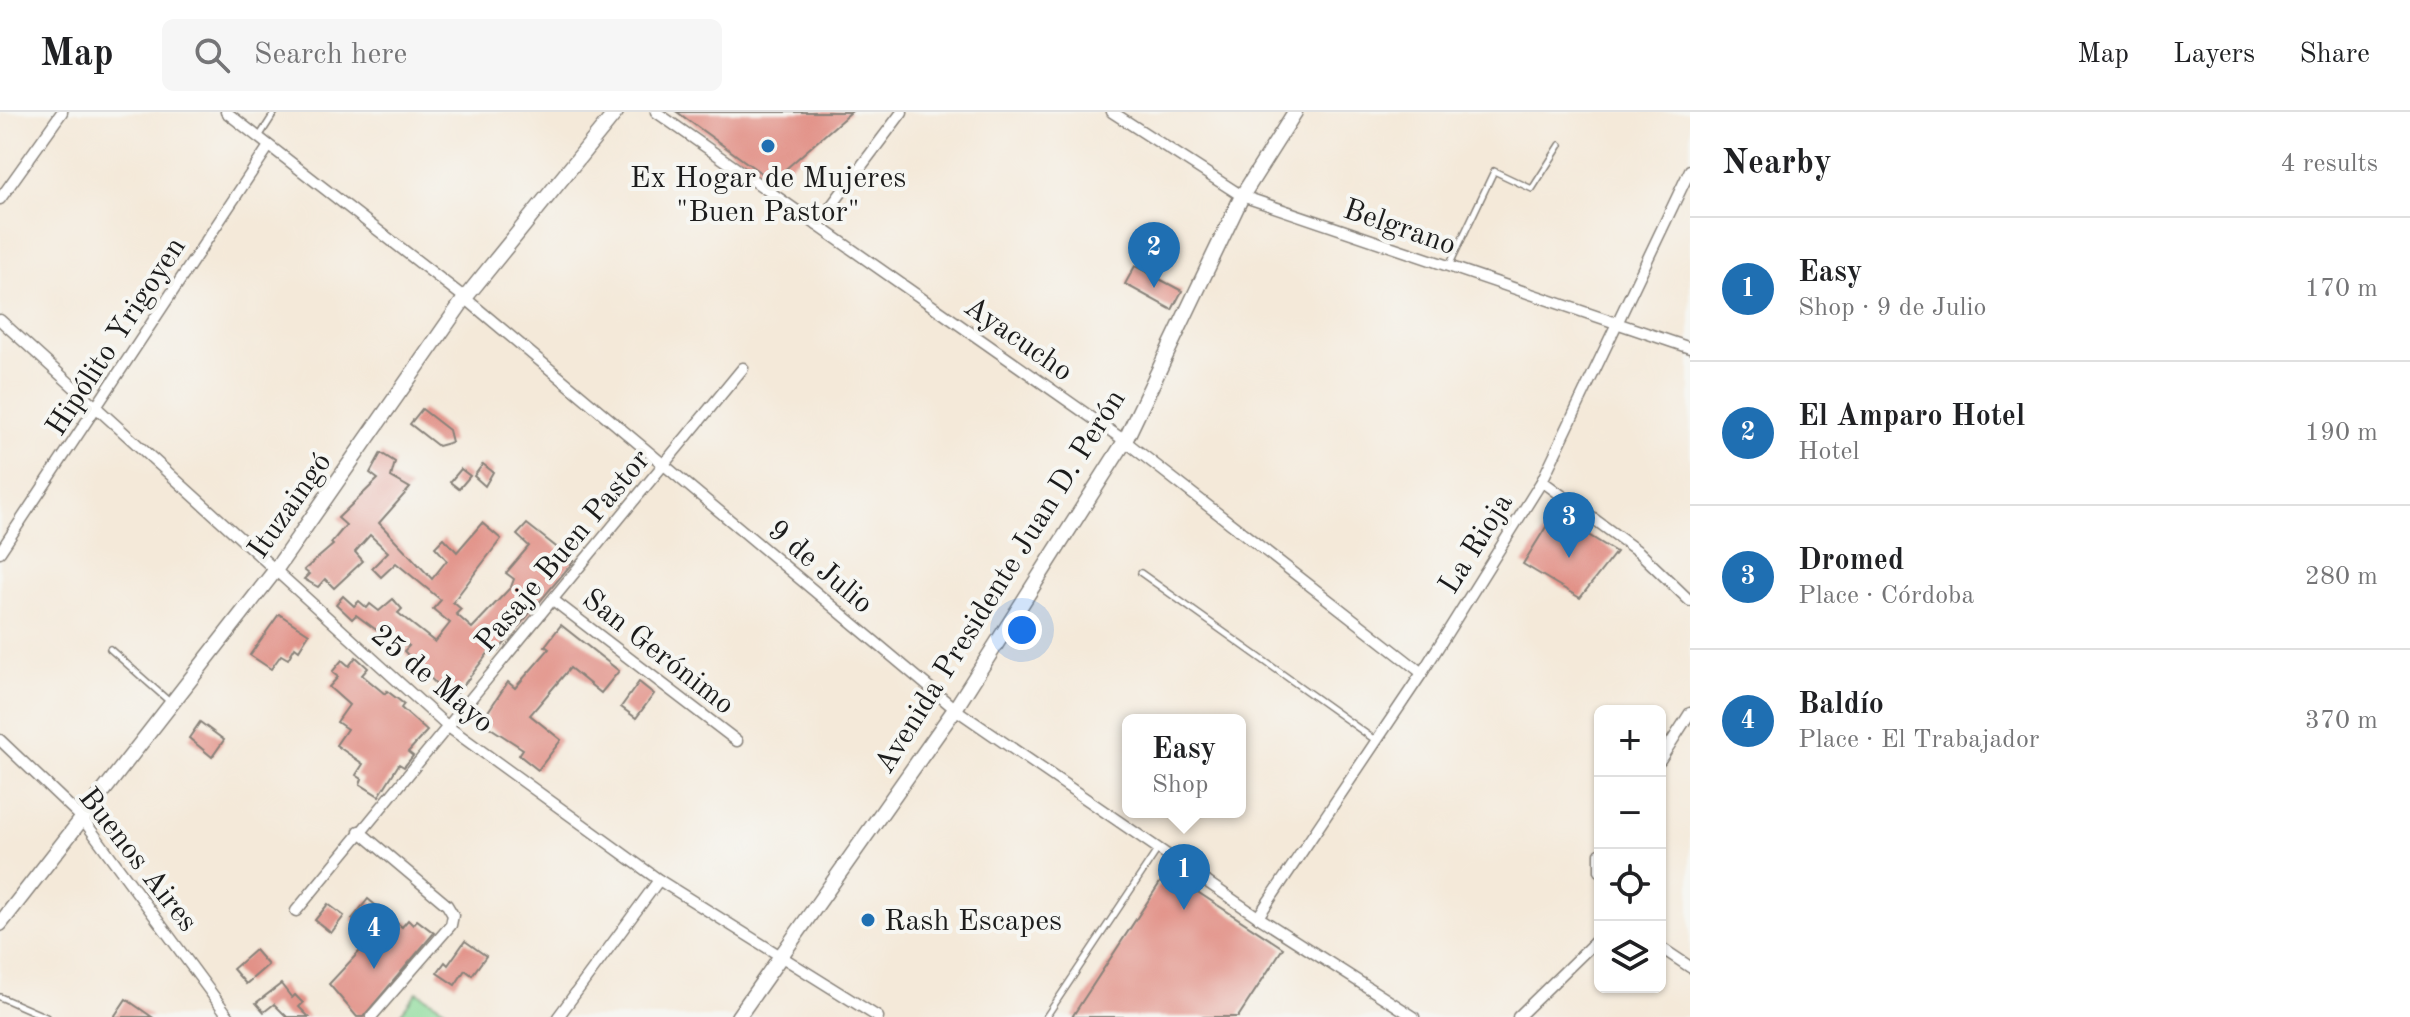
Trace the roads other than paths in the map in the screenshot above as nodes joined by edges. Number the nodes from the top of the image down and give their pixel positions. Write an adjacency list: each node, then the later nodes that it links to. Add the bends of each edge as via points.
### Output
1 (62, 112): 14 (street)
2 (226, 112): 9 (street, 9 de Julio)
3 (275, 112): 9 (lane)
4 (616, 112): 17 (street, Ituzaingó)
5 (656, 112): 15 (street, Ayacucho)
6 (902, 112): 15 (street)
7 (1112, 112): 13 (street, Belgrano)
8 (1295, 112): 13 (street, Avenida Presidente Juan D. Perón)
9 (259, 137): 11 (street, 9 de Julio)
10 (1560, 145): 16 (lane, via 1532,189 1494,171)
11 (269, 146): 17 (street, 9 de Julio); 22 (street, Hipólito Yrigoyen)
12 (1690, 170): 19 (street, La Rioja)
13 (1242, 196): 16 (street, Belgrano); 23 (street, Avenida Presidente Juan D. Perón)
14 (0, 199)
15 (817, 225): 23 (street, Ayacucho)
16 (1448, 269): 19 (street, Belgrano)
17 (465, 298): 24 (street, 9 de Julio); 27 (street, Ituzaingó)
18 (0, 320): 22 (street, 25 de Mayo)
19 (1618, 322): 20 (street, Belgrano); 25 (street, La Rioja)
20 (1690, 348)
21 (743, 368): 24 (street, Pasaje Buen Pastor)
22 (98, 408): 26 (street, Hipólito Yrigoyen); 27 (street, 25 de Mayo)
23 (1125, 441): 32 (street, Ayacucho); 34 (street, Avenida Presidente Juan D. Perón)
24 (663, 465): 29 (street, Pasaje Buen Pastor); 34 (street, 9 de Julio)
25 (1542, 481): 30 (street, via 1639,552); 32 (street, La Rioja)
26 (1, 548)
27 (274, 572): 33 (street, Ituzaingó); 36 (street, 25 de Mayo)
28 (1141, 573): 39 (lane)
29 (553, 600): 36 (street, Pasaje Buen Pastor); 38 (street, San Gerónimo)
30 (1690, 601)
31 (110, 649): 33 (lane)
32 (1422, 673): 39 (street, La Rioja)
33 (172, 704): 41 (street, Ituzaingó)
34 (955, 709): 43 (street, 9 de Julio); 50 (street, Avenida Presidente Juan D. Perón)
35 (1690, 713): 40 (street)
36 (447, 726): 42 (street, Pasaje Buen Pastor); 44 (street, 25 de Mayo)
37 (0, 740): 41 (street, Buenos Aires)
38 (737, 741)
39 (1377, 741): 46 (street, La Rioja)
40 (1666, 751)
41 (82, 818): 47 (street, Ituzaingó); 54 (street, Buenos Aires)
42 (359, 831): 45 (street, Pasaje Buen Pastor); 55 (street, via 453,915 451,925)
43 (1158, 849): 46 (street, 9 de Julio); 59 (lane)
44 (659, 880): 50 (street, 25 de Mayo); 56 (street)
45 (296, 911)
46 (1258, 917): 60 (street, 9 de Julio)
47 (0, 924)
48 (1594, 943): 61 (street)
49 (1666, 951): 51 (street)
50 (782, 957): 57 (street, Avenida Presidente Juan D. Perón); 58 (street, 25 de Mayo)
51 (1690, 967)
52 (0, 997): 53 (lane)
53 (46, 1017)
54 (229, 1017)
55 (371, 1017)
56 (558, 1017)
57 (738, 1017)
58 (878, 1017)
59 (1046, 1017)
60 (1414, 1017)
61 (1518, 1017)

